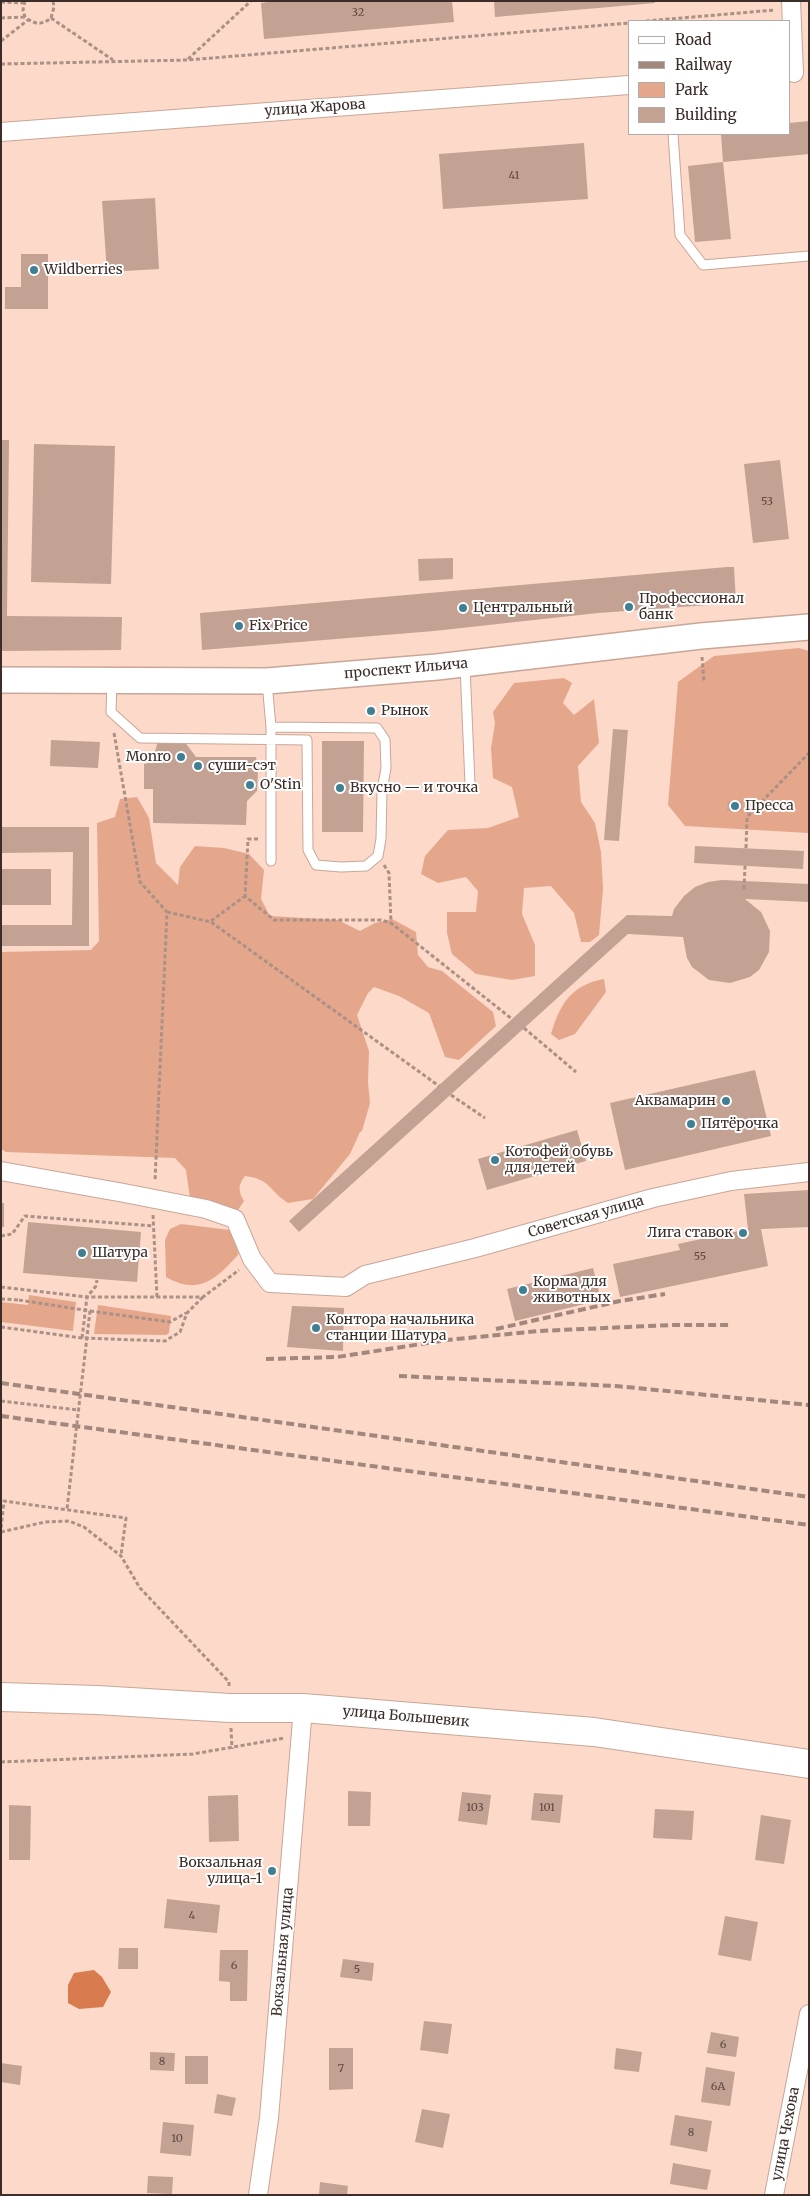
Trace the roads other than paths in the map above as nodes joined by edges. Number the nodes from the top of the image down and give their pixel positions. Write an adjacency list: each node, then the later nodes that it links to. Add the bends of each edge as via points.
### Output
1 (791, 5): 2 (street)
2 (797, 72)
3 (628, 85): 4 (street, улица Жарова)
4 (1, 132)
5 (673, 135): 6 (lane, via 680,235 703,265)
6 (809, 256)
7 (809, 627): 8 (street, проспект Ильича)
8 (465, 663): 11 (street, проспект Ильича); 14 (lane)
9 (1, 680): 10 (street, проспект Ильича)
10 (112, 681): 11 (street, проспект Ильича); 13 (lane, via 111,712 140,738)
11 (267, 681): 12 (lane)
12 (272, 727): 13 (lane); 13 (lane, via 377,728 385,740 381,839 378,856 366,866 316,865 308,850 307,740)
13 (272, 738): 15 (lane)
14 (470, 784)
15 (271, 861)
16 (1, 1171): 17 (street, Советская улица, via 154,1199 235,1219 252,1259 270,1283 346,1287 365,1275 653,1198 731,1181)
17 (809, 1172)
18 (1, 1697): 19 (main road, улица Большевик, via 230,1708)
19 (303, 1708): 20 (main road, улица Большевик, via 594,1732); 22 (street, Вокзальная улица, via 268,2118)
20 (809, 1764)
21 (809, 2014): 23 (street, улица Чехова)
22 (258, 2195)
23 (774, 2195)

